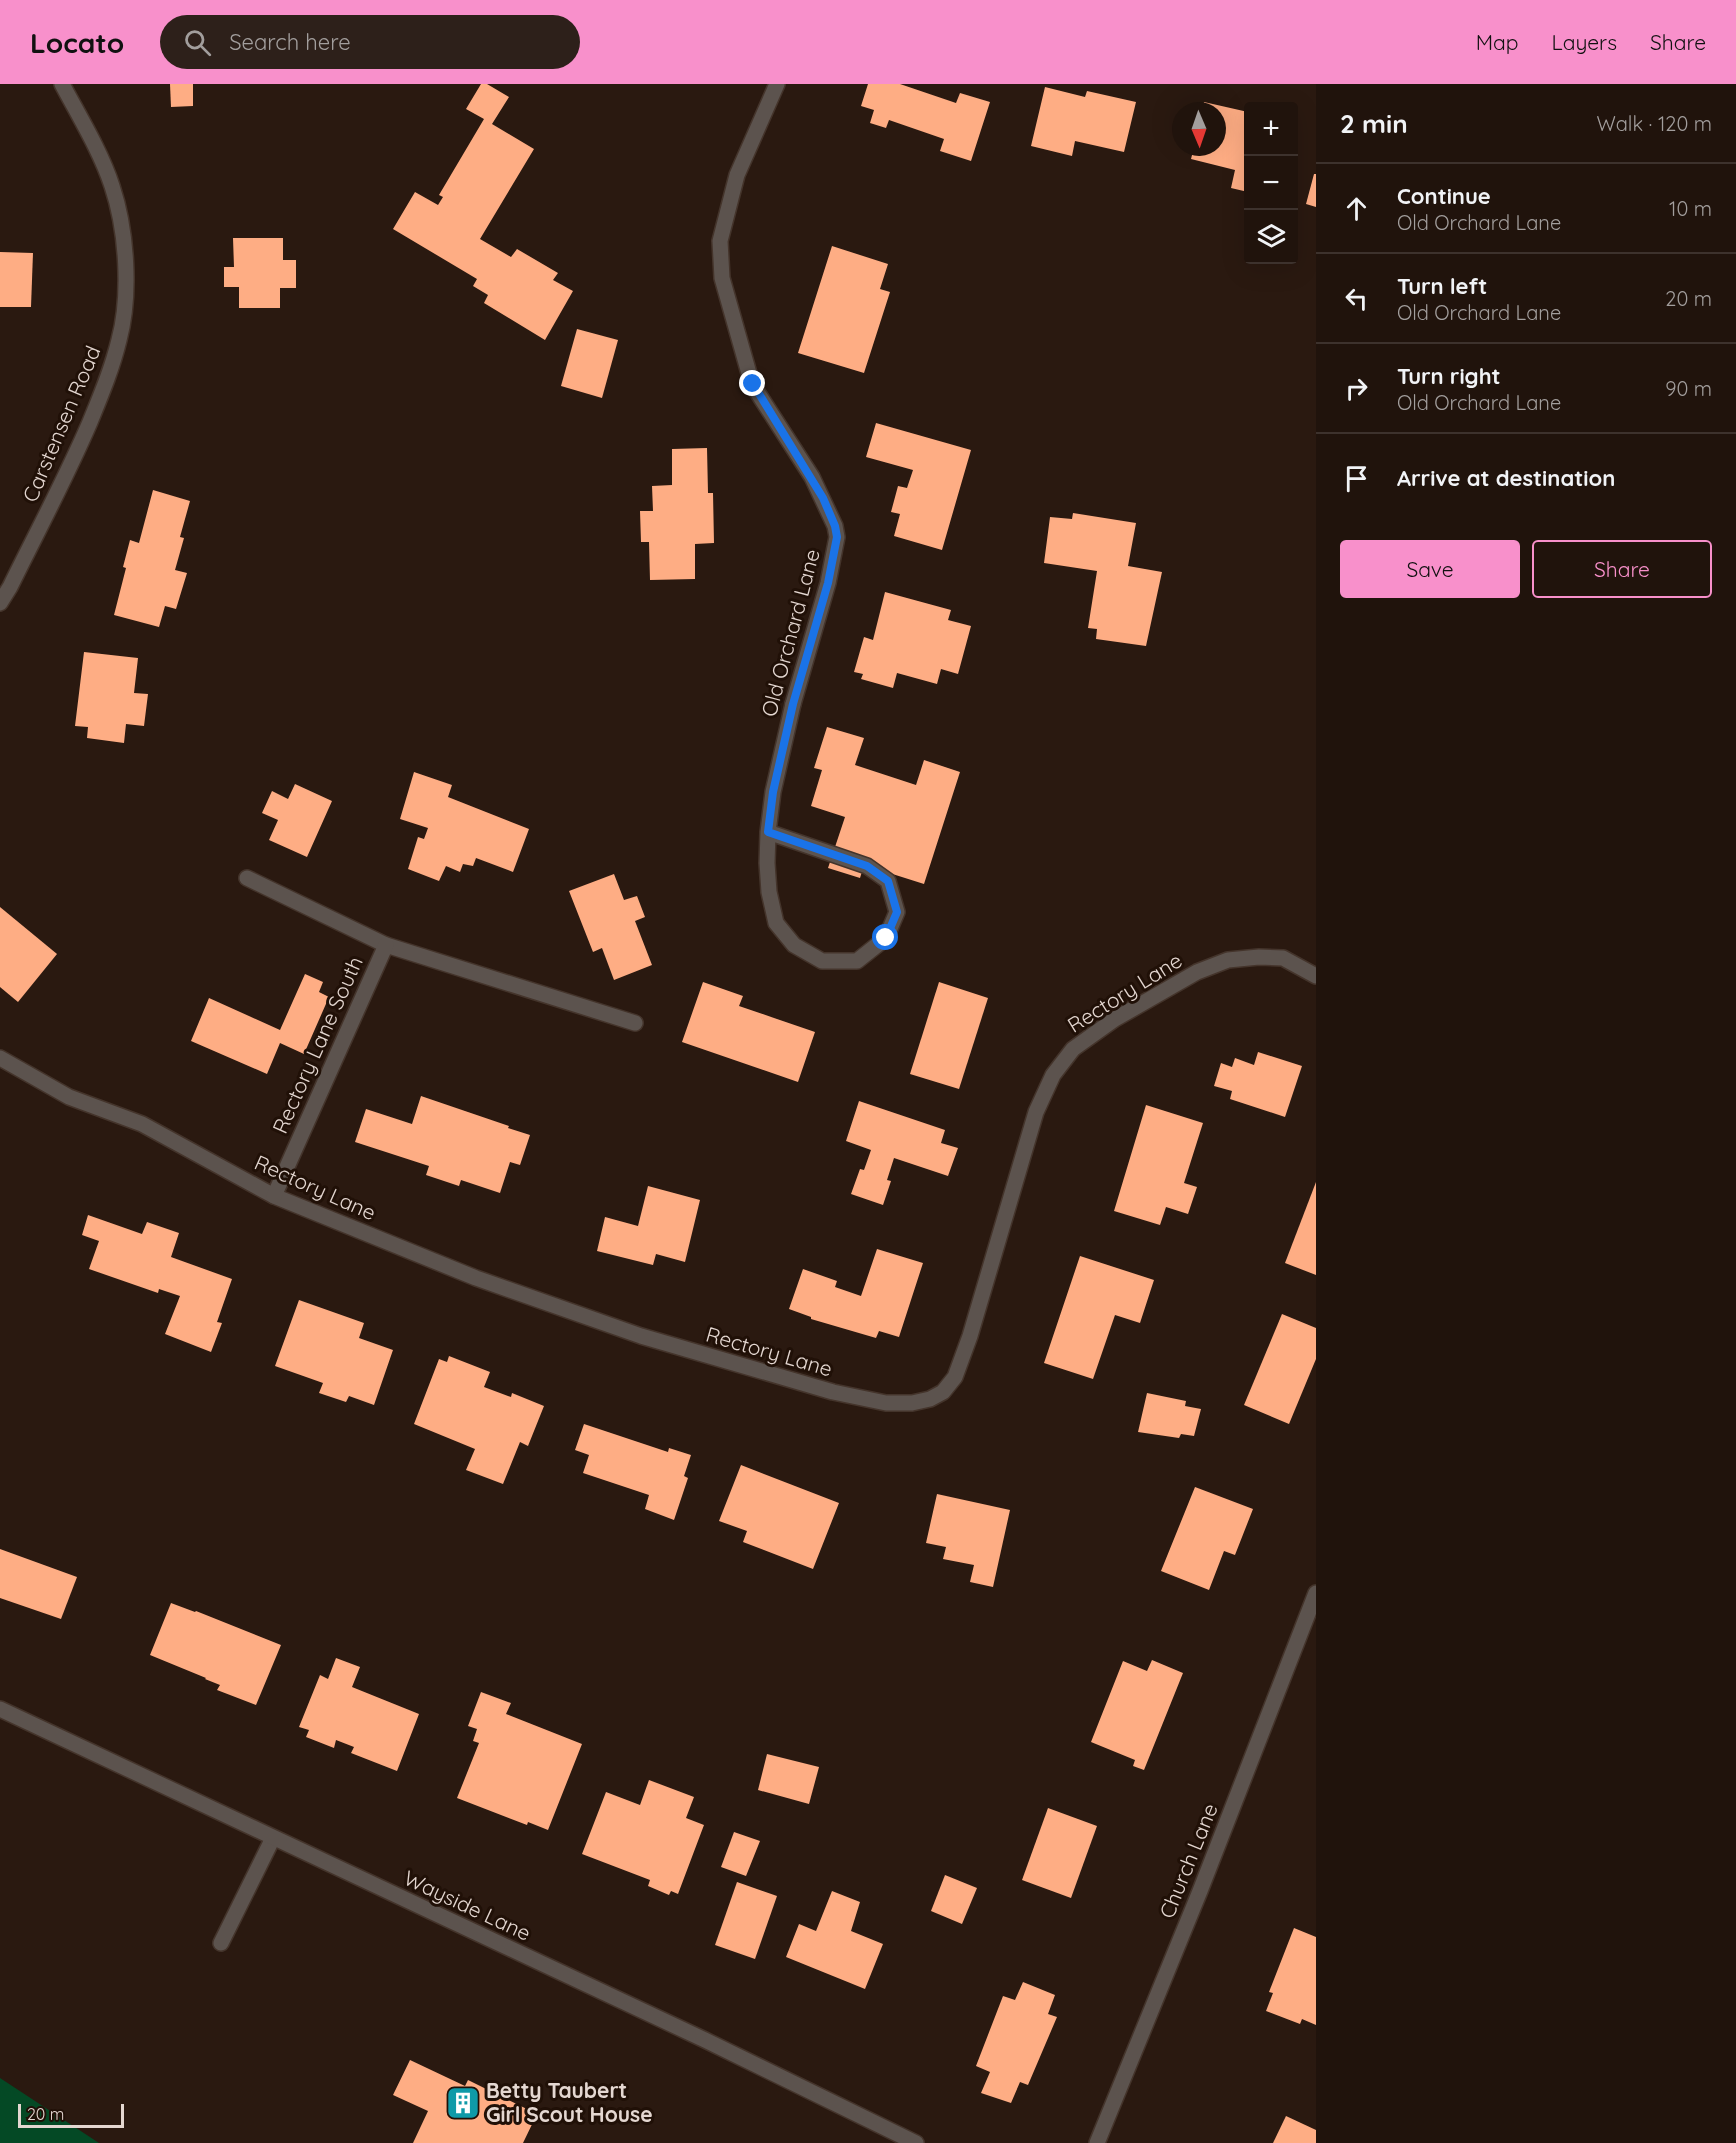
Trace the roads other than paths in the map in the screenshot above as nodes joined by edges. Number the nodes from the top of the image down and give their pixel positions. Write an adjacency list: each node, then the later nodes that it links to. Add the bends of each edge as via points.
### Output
1 (62, 84): 3 (street, Carstensen Road, via 112,185 118,208 125,283 120,339 70,468)
2 (777, 84): 4 (street, Old Orchard Lane, via 737,175 720,242 722,278 753,384 812,477 837,537 828,583 793,704)
3 (0, 603)
4 (768, 832): 4 (street, Old Orchard Lane, via 766,863 776,923 794,945 822,961 857,961 886,938 897,912 888,881 867,866)
5 (247, 878): 6 (street, Rectory Lane South)
6 (386, 945): 8 (street, Rectory Lane South); 10 (street, Rectory Lane South)
7 (1316, 976): 10 (street, Rectory Lane, via 1282,958 1228,960 1143,1002 1073,1049 1053,1075 1036,1113 955,1377 943,1392 912,1403 886,1403 833,1392 641,1336 476,1278)
8 (635, 1023)
9 (0, 1058): 10 (street, Rectory Lane, via 69,1097 142,1124)
10 (274, 1196)
11 (1316, 1593): 16 (street, Church Lane)
12 (0, 1708): 13 (street, Wayside Lane)
13 (273, 1838): 14 (street); 15 (street, Wayside Lane)
14 (221, 1943)
15 (916, 2143)
16 (1097, 2143)

